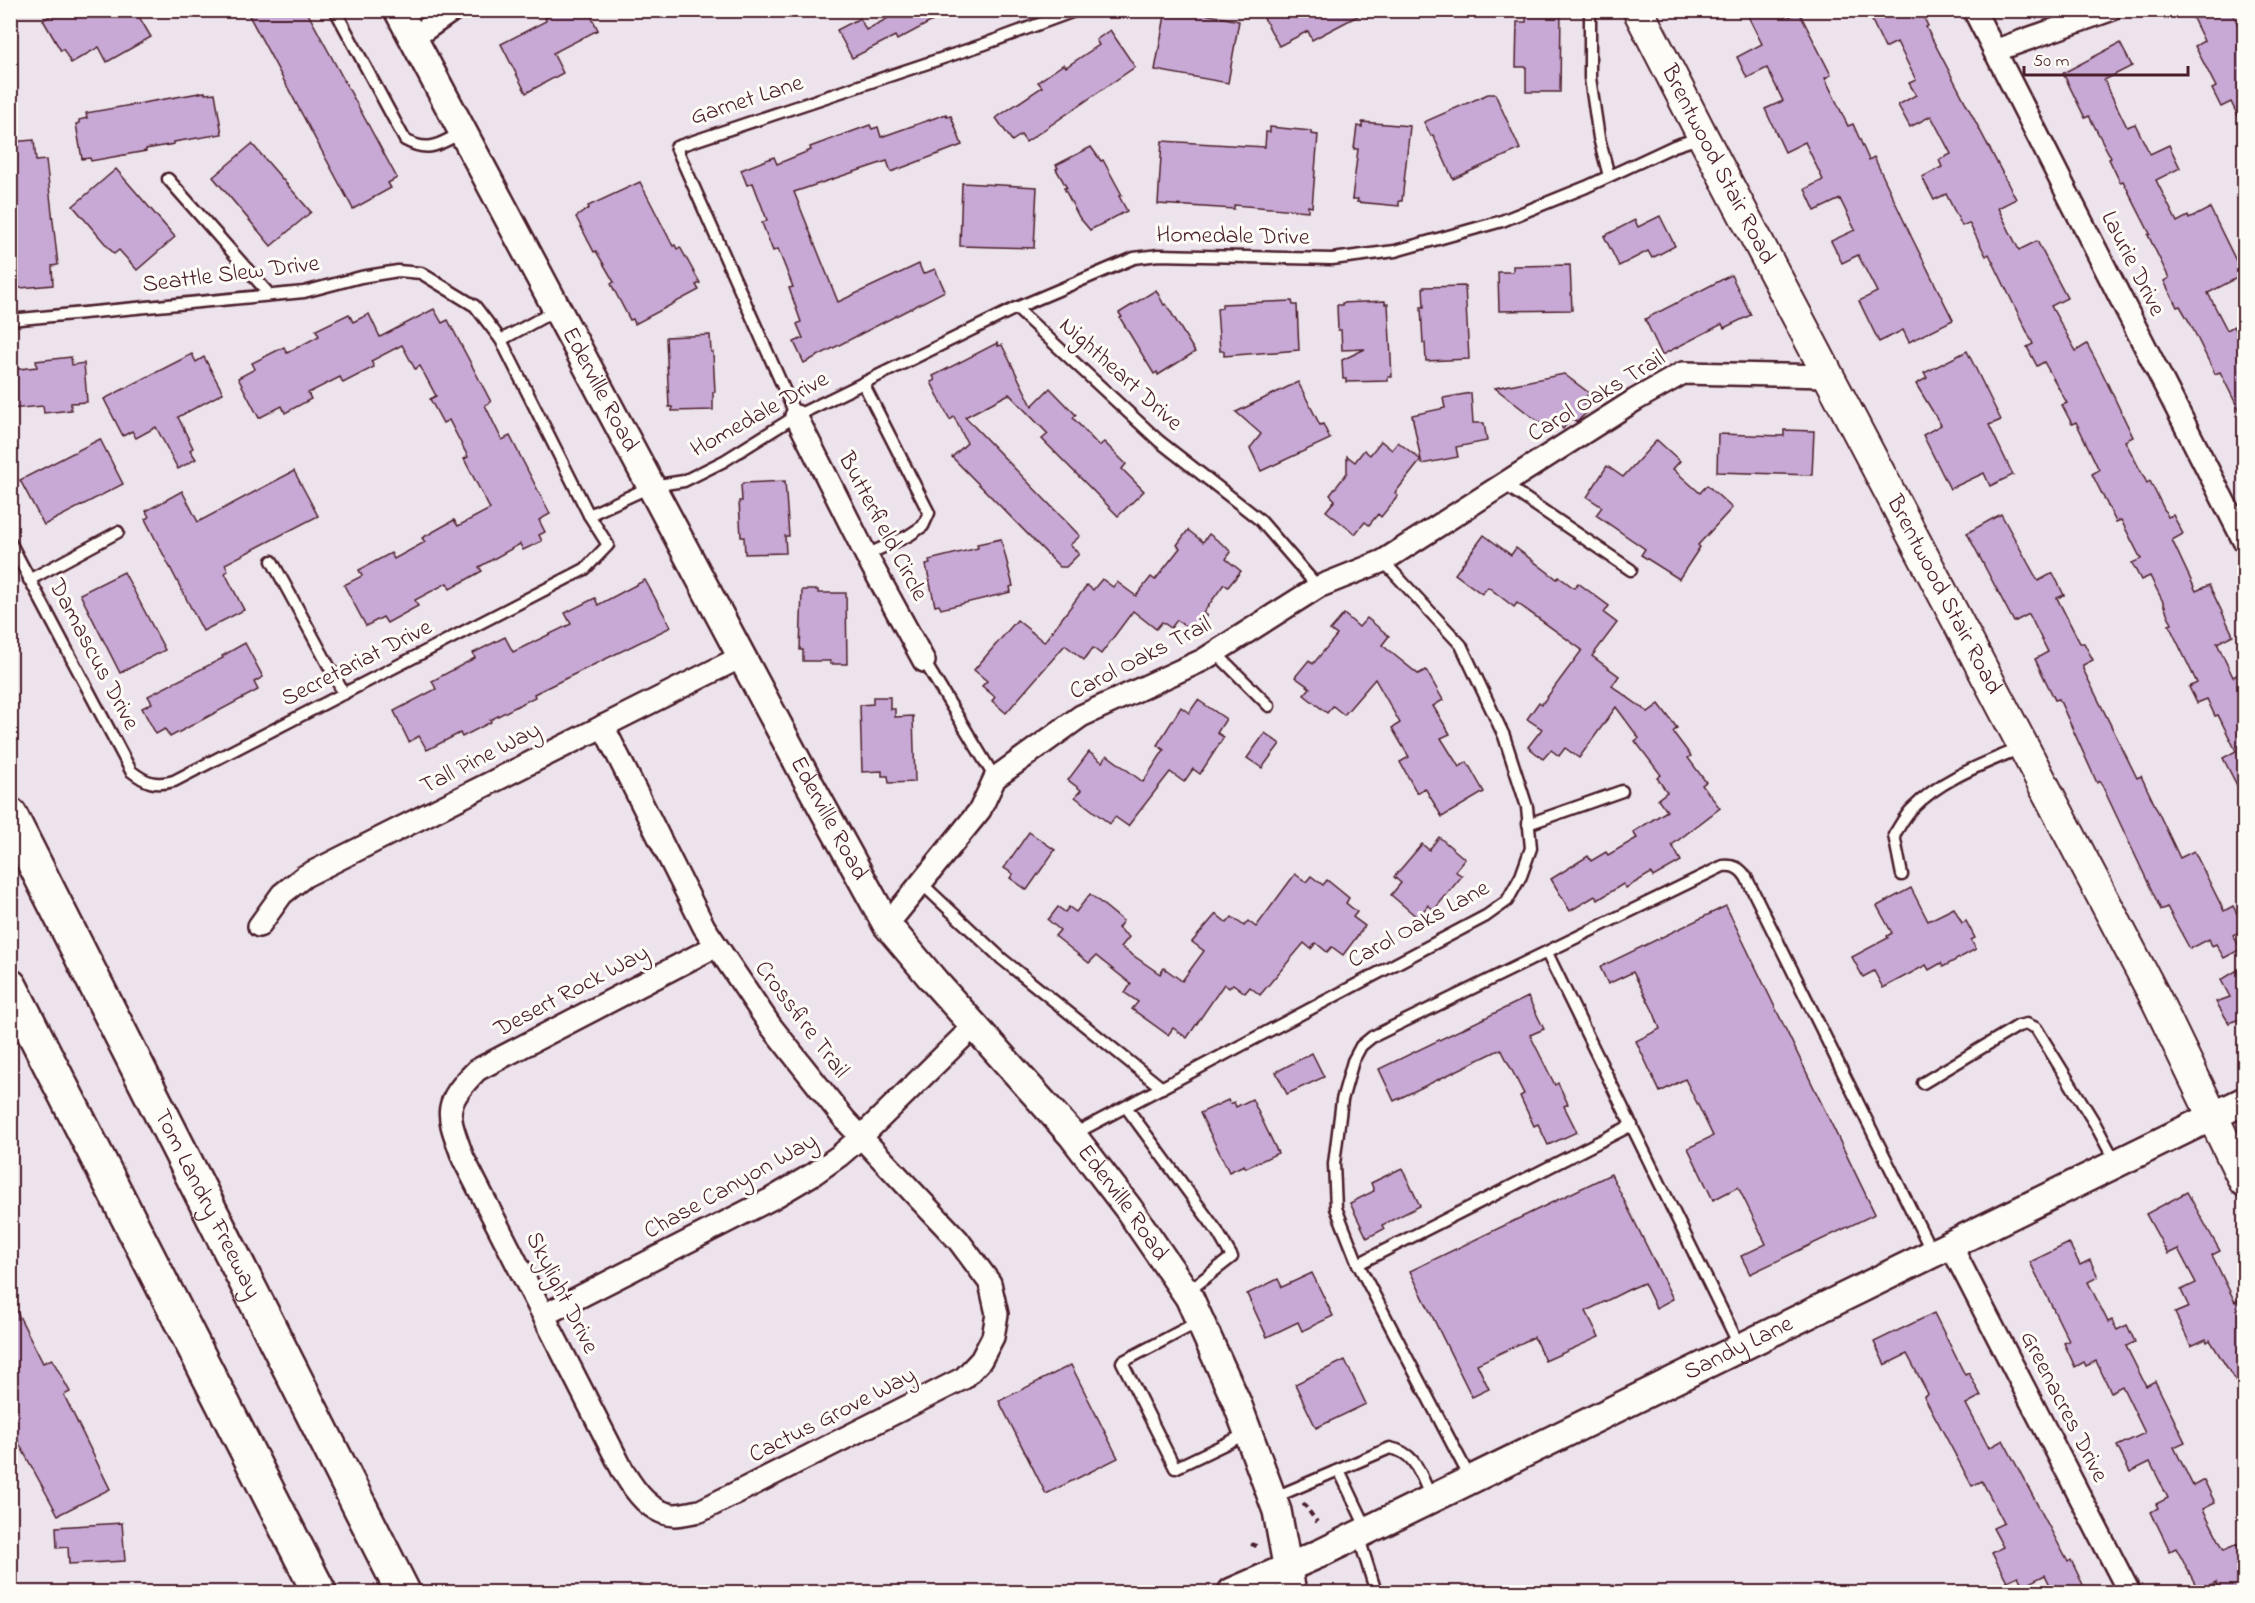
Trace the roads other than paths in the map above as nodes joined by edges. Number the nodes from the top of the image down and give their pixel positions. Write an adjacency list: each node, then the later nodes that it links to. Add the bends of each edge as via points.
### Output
1 (334, 10): 11 (lane, via 405,140 431,148)
2 (398, 10): 9 (street, Ederville Road)
3 (453, 10): 9 (street)
4 (1077, 10): 22 (lane, Garnet Lane, via 676,147)
5 (1638, 10): 12 (main road, Brentwood Stair Road)
6 (1974, 10): 10 (street, Laurie Drive)
7 (2110, 10): 10 (street)
8 (1590, 11): 13 (lane, via 1590,78)
9 (413, 38): 11 (street, Ederville Road)
10 (1994, 51): 27 (street, Laurie Drive)
11 (463, 132): 16 (street, Ederville Road)
12 (1702, 137): 13 (lane, Homedale Drive); 20 (main road, Brentwood Stair Road)
13 (1609, 176): 17 (lane, Homedale Drive, via 1502,220 1395,251 1332,259 1159,255 1134,258)
14 (168, 178): 15 (lane)
15 (269, 294): 18 (lane, Seattle Slew Drive); 19 (lane, Seattle Slew Drive, via 304,292 398,271 421,273 475,306)
16 (557, 309): 19 (lane); 24 (street, Ederville Road)
17 (1016, 309): 21 (lane, Homedale Drive); 35 (lane, Nightheart Drive, via 1159,441 1260,520)
18 (10, 320)
19 (501, 340): 25 (lane, Seattle Slew Drive)
20 (1828, 376): 23 (street, Carol Oaks Trail, via 1683,373); 42 (main road, Brentwood Stair Road)
21 (863, 383): 22 (lane, Homedale Drive); 29 (lane, via 929,513 923,526 908,536)
22 (796, 416): 24 (lane, Homedale Drive, via 684,481); 29 (street, Butterfield Circle)
23 (1504, 484): 31 (street, Carol Oaks Trail); 33 (lane)
24 (651, 486): 25 (lane); 37 (street, Ederville Road)
25 (589, 515): 32 (lane, Seattle Slew Drive, via 608,545)
26 (118, 532): 34 (lane)
27 (2244, 541)
28 (10, 542): 34 (lane, Damascus Drive)
29 (866, 555): 38 (street, Butterfield Circle)
30 (272, 561): 39 (lane)
31 (1383, 561): 35 (street, Carol Oaks Trail); 47 (lane, Carol Oaks Lane, via 1461,645 1504,736 1527,807)
32 (585, 569): 39 (lane, Secretariat Drive)
33 (1631, 570)
34 (29, 580): 44 (lane, Damascus Drive, via 131,771)
35 (1318, 587): 36 (street, Carol Oaks Trail)
36 (1215, 652): 40 (lane); 43 (street, Carol Oaks Trail, via 1081,716)
37 (741, 657): 41 (street, Tall Pine Way); 50 (street, Ederville Road)
38 (924, 661): 43 (lane)
39 (344, 694): 44 (lane, Secretariat Drive, via 174,781 160,785)
40 (1269, 706)
41 (603, 726): 51 (street, Tall Pine Way, via 305,876 282,894); 52 (street, Crossfire Trail)
42 (2024, 747): 48 (lane, via 1935,789 1912,809 1894,835); 61 (main road, Brentwood Stair Road, via 2156,999)
43 (995, 778): 49 (street, Carol Oaks Trail, via 980,810)
44 (145, 782)
45 (1622, 791): 47 (lane)
46 (10, 815): 83 (highway, Tom Landry Freeway)
47 (1528, 824): 57 (lane, Carol Oaks Lane, via 1531,848 1507,901)
48 (1902, 875)
49 (921, 883): 50 (street, Carol Oaks Trail); 57 (lane, via 1002,959)
50 (887, 925): 55 (street, Ederville Road)
51 (259, 926)
52 (716, 946): 58 (street, Desert Rock Way, via 477,1070); 64 (street, Crossfire Trail, via 770,1026)
53 (1547, 952): 62 (lane); 67 (lane, via 1723,866 1741,870); 68 (lane, via 1372,1037 1361,1046 1342,1100 1334,1164 1336,1209)
54 (10, 986): 82 (highway)
55 (974, 1026): 63 (street, Ederville Road); 64 (street, Chase Canyon Way)
56 (1923, 1083): 65 (lane, via 2018,1026 2037,1028)
57 (1162, 1088): 60 (lane, Carol Oaks Lane)
58 (457, 1090): 71 (street, Skylight Drive, via 450,1122 463,1158)
59 (2244, 1101): 61 (street, Sandy Lane)
60 (1126, 1107): 63 (lane, Carol Oaks Lane); 69 (lane, via 1232,1257)
61 (2212, 1117): 65 (street, Sandy Lane); 66 (main road, Brentwood Stair Road)
62 (1632, 1125): 68 (lane); 73 (lane)
63 (1072, 1135): 69 (street, Ederville Road)
64 (861, 1137): 70 (street, Crossfire Trail, via 958,1240 990,1283); 71 (street, Chase Canyon Way, via 839,1156 771,1199)
65 (2116, 1164): 67 (street, Sandy Lane)
66 (2244, 1180)
67 (1942, 1249): 73 (street, Sandy Lane); 86 (street, Greenacres Drive)
68 (1358, 1264): 76 (lane)
69 (1186, 1293): 72 (street, Ederville Road)
70 (997, 1314): 79 (street, Cactus Grove Way, via 989,1345 964,1378 700,1511 674,1515)
71 (544, 1315): 79 (street, Skylight Drive, via 624,1473 637,1494)
72 (1200, 1321): 74 (street, Ederville Road); 74 (lane, via 1122,1362 1175,1468)
73 (1740, 1347): 76 (street, Sandy Lane)
74 (1248, 1433): 77 (street, Ederville Road)
75 (1339, 1470): 77 (lane); 78 (lane, via 1390,1448 1402,1450 1413,1459); 80 (lane)
76 (1470, 1479): 78 (street, Sandy Lane)
77 (1273, 1498): 81 (street, Ederville Road)
78 (1431, 1498): 80 (street, Sandy Lane)
79 (656, 1509)
80 (1363, 1531): 81 (street, Sandy Lane); 85 (lane)
81 (1290, 1580): 84 (street, Sandy Lane)
82 (319, 1593)
83 (403, 1593)
84 (1232, 1593)
85 (1376, 1593)
86 (2129, 1593)

